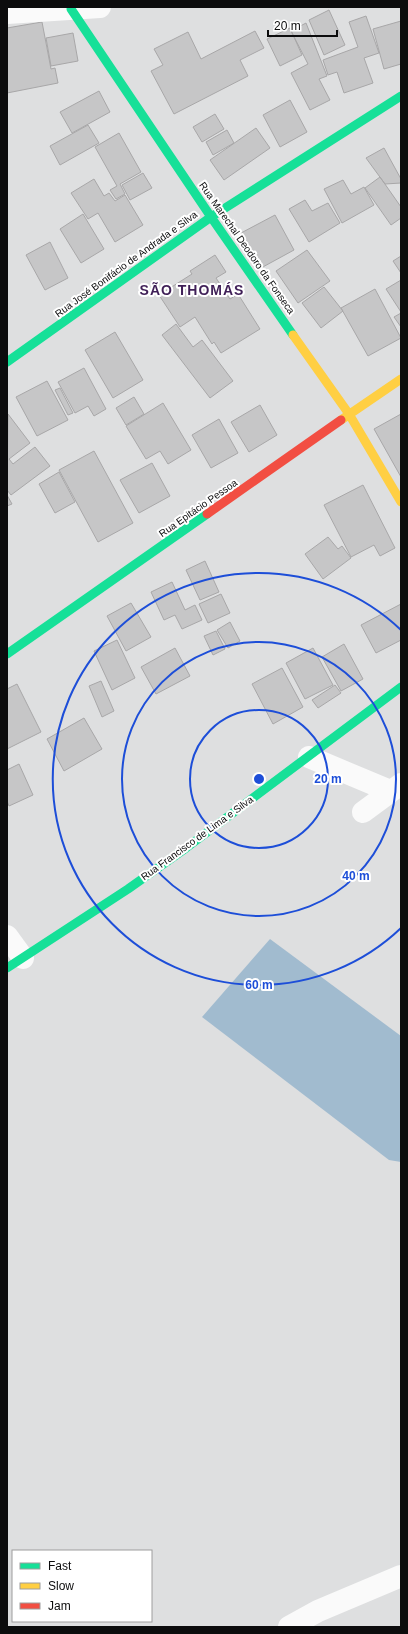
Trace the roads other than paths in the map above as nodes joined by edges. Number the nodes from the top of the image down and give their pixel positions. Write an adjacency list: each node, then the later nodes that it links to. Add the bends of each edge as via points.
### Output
1 (100, 7): 2 (street)
2 (71, 9): 3 (street); 5 (street, Rua Marechal Deodoro da Fonseca)
3 (7, 13)
4 (401, 96): 5 (street, Rua José Bonifácio de Andrada e Silva)
5 (211, 217): 6 (street, Rua José Bonifácio de Andrada e Silva); 8 (street, Rua Marechal Deodoro da Fonseca)
6 (7, 362)
7 (401, 379): 8 (street, Rua Epitácio Pessoa)
8 (349, 414): 9 (street, Rua Marechal Deodoro da Fonseca); 10 (street, Rua Epitácio Pessoa)
9 (401, 502)
10 (7, 654)
11 (401, 687): 12 (street, Rua Francisco de Lima e Silva)
12 (309, 757): 13 (street); 16 (street, Rua Francisco de Lima e Silva, via 128,889)
13 (396, 787): 14 (street)
14 (363, 812)
15 (7, 936): 16 (street)
16 (15, 963)
17 (401, 1576): 18 (street, via 318,1610)
18 (289, 1627)

